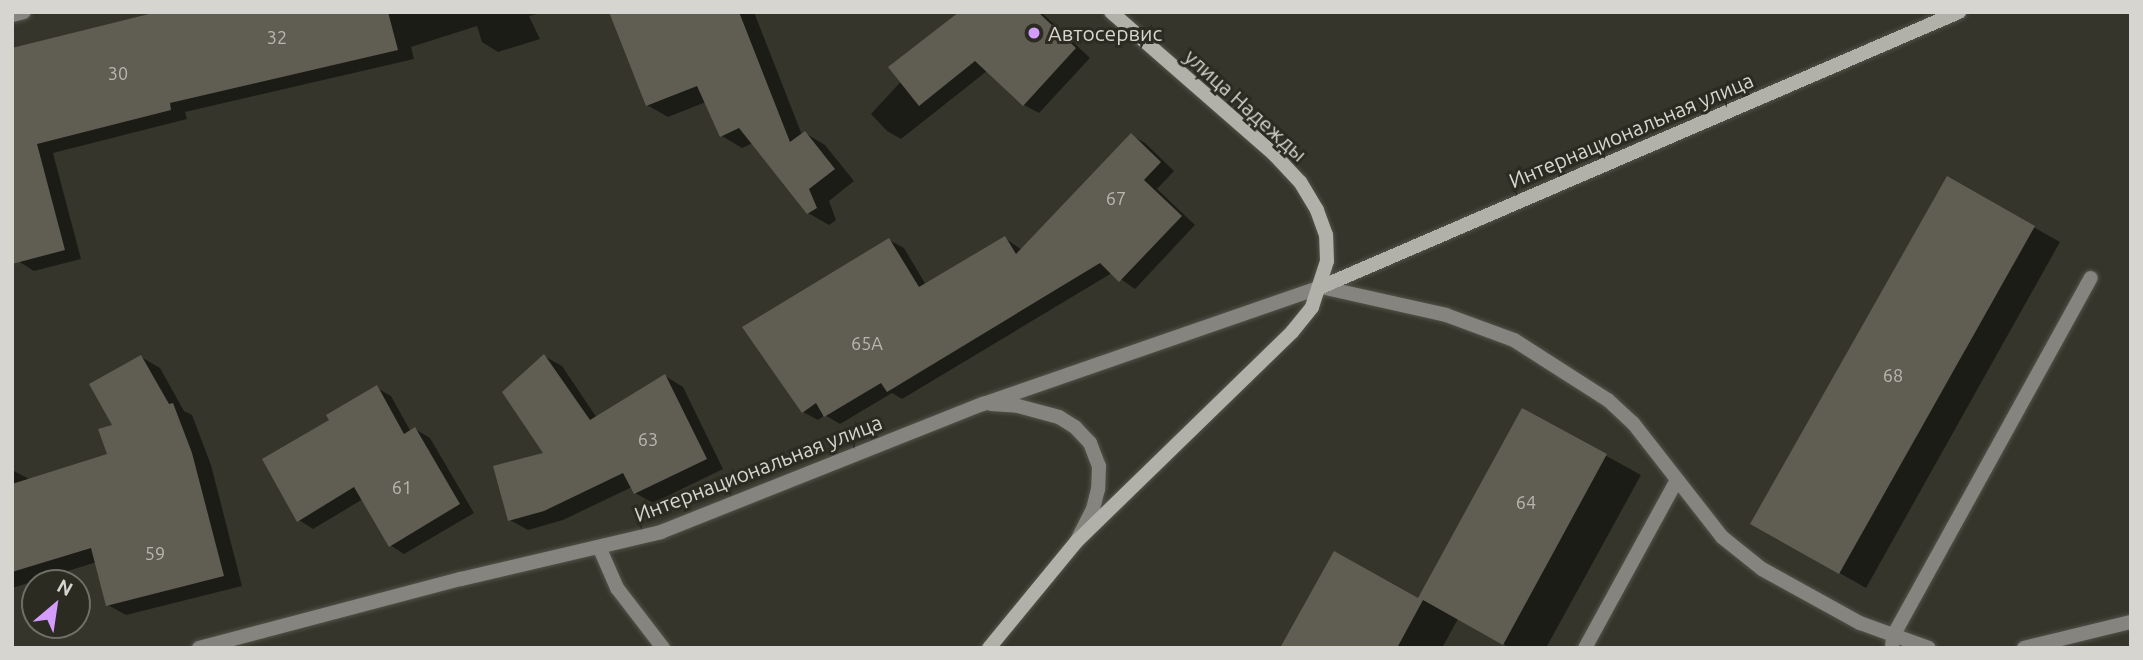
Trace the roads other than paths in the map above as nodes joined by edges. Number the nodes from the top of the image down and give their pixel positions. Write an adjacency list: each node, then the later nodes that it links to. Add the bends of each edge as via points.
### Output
1 (24, 12): 4 (street)
2 (1111, 12): 6 (street, улица Надежды, via 1300,182 1326,235)
3 (1959, 12): 6 (street, Интернациональная улица)
4 (12, 15)
5 (2091, 278): 12 (street)
6 (1321, 287): 7 (street, Интернациональная улица); 8 (street, via 1446,314 1514,340 1608,400 1633,423); 9 (street, via 1312,307 1267,359)
7 (983, 404): 9 (street, via 1050,414 1075,427 1090,443 1099,466 1098,489); 10 (street, Интернациональная улица, via 694,521)
8 (1676, 482): 12 (street, via 1722,537 1762,569); 16 (street)
9 (1076, 542): 15 (street)
10 (600, 549): 13 (street, Интернациональная улица, via 461,579); 14 (street, via 617,588)
11 (2131, 622): 18 (street)
12 (1893, 642): 17 (street)
13 (199, 648)
14 (663, 648)
15 (989, 648)
16 (1585, 648)
17 (1928, 648)
18 (2024, 648)

